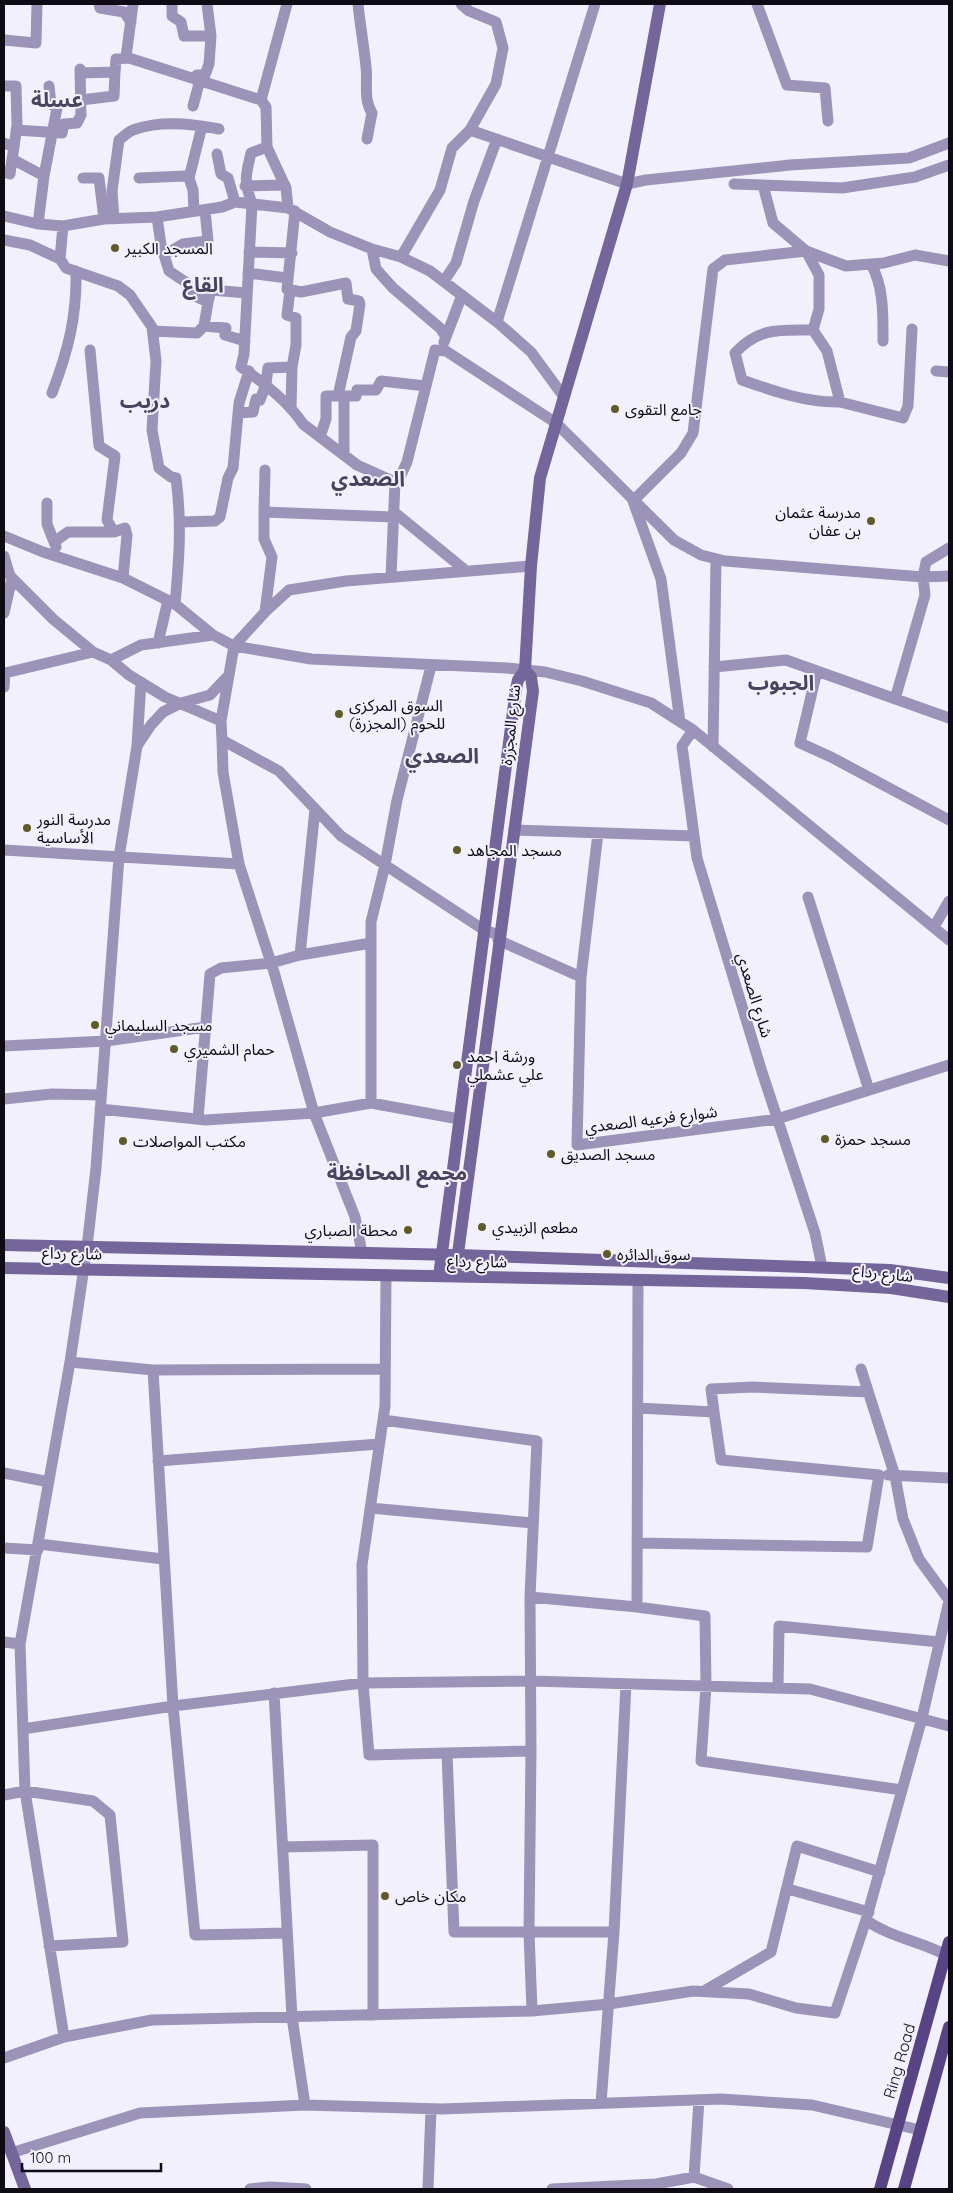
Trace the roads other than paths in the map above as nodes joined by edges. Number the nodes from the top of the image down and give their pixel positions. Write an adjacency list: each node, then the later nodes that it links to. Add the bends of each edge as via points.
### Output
1 (37, 4): 14 (street, via 36,43)
2 (99, 4): 12 (street, via 100,8 124,12)
3 (133, 4): 12 (street)
4 (172, 4): 13 (street, via 172,16 181,22 184,36)
5 (207, 4): 13 (street)
6 (288, 4): 21 (street)
7 (358, 4): 29 (street, via 368,107 372,113)
8 (461, 4): 27 (street, via 496,22 503,48 496,84)
9 (595, 4): 35 (street)
10 (660, 4): 42 (street)
11 (757, 4): 23 (street, via 787,85 825,88)
12 (131, 22): 15 (street)
13 (211, 36): 17 (street, via 205,75 197,75)
14 (4, 40)
15 (128, 58): 16 (street, via 116,59); 17 (street)
16 (115, 72): 20 (street, via 114,96); 20 (street, via 80,71)
17 (198, 80): 21 (street); 22 (street)
18 (4, 86): 26 (street, via 16,86)
19 (49, 86): 28 (street, via 51,104 57,108)
20 (80, 100): 28 (street, via 81,116 77,123 64,124 62,132)
21 (261, 100): 32 (street, via 266,107)
22 (192, 106)
23 (828, 121)
24 (202, 126): 25 (street); 41 (street); 53 (street, via 134,129 119,140)
25 (219, 129)
26 (16, 130): 28 (street); 33 (street)
27 (470, 130): 30 (street); 62 (street, via 452,148 440,190)
28 (54, 133): 38 (street)
29 (367, 139)
30 (497, 140): 35 (street); 68 (street, via 474,201 456,263)
31 (949, 143): 42 (street, via 909,158 780,166)
32 (267, 146): 44 (street); 46 (street, via 251,153)
33 (10, 150): 37 (street, via 10,174); 38 (street)
34 (217, 154): 47 (street, via 220,174 228,178)
35 (548, 158): 42 (street); 73 (street)
36 (949, 165): 45 (street, via 915,177 842,188)
37 (4, 172)
38 (44, 176): 54 (street)
39 (83, 178): 53 (street, via 99,178)
40 (139, 178): 41 (street)
41 (189, 178): 50 (street)
42 (627, 184): 91 (street)
43 (734, 184): 45 (street)
44 (285, 185): 46 (street); 49 (street)
45 (762, 185): 59 (street, via 773,223)
46 (245, 186): 48 (street)
47 (235, 202): 48 (street); 50 (street, via 222,208)
48 (252, 204): 49 (street); 60 (street)
49 (291, 209): 57 (street, via 330,232); 61 (street)
50 (199, 211): 52 (street); 58 (street, via 208,241 183,244)
51 (4, 216): 54 (street)
52 (157, 217): 53 (street); 58 (street)
53 (109, 219): 55 (street)
54 (38, 224): 55 (street)
55 (63, 226): 63 (street)
56 (4, 240): 63 (street, via 30,245)
57 (372, 249): 62 (street); 78 (street, via 376,270)
58 (164, 251): 72 (street, via 169,271 187,284 188,293)
59 (806, 251): 65 (street, via 846,266); 76 (street, via 819,275 819,309); 100 (street, via 725,260 716,265 693,434 680,453)
60 (249, 252): 61 (street); 67 (street)
61 (292, 253): 69 (street)
62 (401, 257): 68 (street)
63 (60, 259): 66 (street, via 66,268)
64 (949, 261): 65 (street, via 915,255)
65 (871, 264): 80 (street, via 878,276)
66 (76, 272): 77 (street, via 118,286 130,294); 89 (street, via 74,322)
67 (248, 273): 69 (street); 70 (street)
68 (444, 281): 71 (street)
69 (289, 284): 83 (street, via 287,316 296,318); 90 (street, via 300,292 346,283 348,298 359,301 356,331 351,337)
70 (247, 293): 72 (street, via 211,290); 79 (street)
71 (462, 295): 73 (street); 78 (street)
72 (208, 302): 74 (street)
73 (497, 322): 91 (street, via 531,352)
74 (204, 326): 77 (street, via 197,333); 79 (street, via 226,328 225,335)
75 (912, 329): 92 (street, via 908,406 903,418)
76 (813, 330): 92 (street, via 827,352); 92 (street, via 773,330 747,340 735,353 742,380 783,393)
77 (153, 331): 104 (street, via 156,361 152,430 159,468 176,478)
78 (446, 337): 82 (street)
79 (245, 341): 84 (street, via 241,367)
80 (883, 341)
81 (90, 350): 105 (street, via 99,446 115,456 107,520)
82 (446, 351): 88 (street, via 435,350); 95 (street)
83 (292, 367): 87 (street, via 268,368); 93 (street)
84 (250, 371): 87 (street); 94 (street)
85 (936, 371): 86 (street)
86 (949, 372)
87 (266, 384): 93 (street); 94 (street, via 260,400 256,399 253,412)
88 (426, 386): 90 (street, via 381,381 376,390 357,390 356,396); 99 (street, via 407,462)
89 (52, 393)
90 (341, 396): 96 (street, via 326,396 326,418); 97 (street)
91 (564, 396): 95 (street)
92 (840, 402)
93 (291, 409): 96 (street)
94 (238, 413): 104 (street, via 232,468 220,517 215,522)
95 (556, 423): 100 (street); 113 (street, via 540,478)
96 (320, 437): 97 (street)
97 (344, 455): 99 (street, via 357,465)
98 (266, 470): 102 (street)
99 (395, 482): 103 (street)
100 (633, 501): 112 (street, via 674,540 694,552); 139 (street, via 661,579)
101 (47, 503): 107 (street, via 47,524)
102 (264, 512): 103 (street); 122 (street, via 264,539 272,558)
103 (393, 514): 114 (street); 116 (street)
104 (181, 522): 120 (street)
105 (114, 532): 107 (street, via 68,532); 119 (street, via 125,528 127,535)
106 (4, 536): 108 (street)
107 (54, 542): 111 (street)
108 (31, 547): 110 (street, via 14,547); 111 (street)
109 (949, 548): 117 (street, via 926,562)
110 (4, 557): 118 (street)
111 (60, 558): 119 (street)
112 (716, 559): 117 (street); 129 (street)
113 (531, 566): 114 (street); 130 (street)
114 (465, 570): 116 (street)
115 (949, 576): 117 (street)
116 (391, 577): 122 (street, via 289,590)
117 (923, 577): 135 (street, via 925,595)
118 (12, 578): 121 (street); 126 (street, via 53,619)
119 (123, 578): 120 (street)
120 (172, 602): 123 (street); 124 (street)
121 (4, 612)
122 (265, 612): 125 (street)
123 (213, 636): 124 (street); 125 (street)
124 (158, 643): 127 (street, via 141,645)
125 (234, 646): 128 (street, via 311,658); 132 (street)
126 (93, 652): 127 (street); 133 (street, via 5,673)
127 (111, 660): 134 (street)
128 (431, 666): 130 (street); 152 (street, via 397,800)
129 (714, 667): 131 (street, via 786,660); 143 (street)
130 (526, 670): 139 (street, via 564,676 651,703); 146 (street, شارع المجزرة, via 531,677 533,691); 156 (street, شارع المجزرة, via 517,685)
131 (817, 671): 135 (street); 145 (street, via 800,743)
132 (228, 675): 136 (street, via 210,694); 138 (street)
133 (4, 682)
134 (141, 682): 136 (street); 142 (street)
135 (896, 699): 137 (street)
136 (180, 703): 138 (street); 142 (street, via 163,712)
137 (949, 718)
138 (222, 721): 141 (street)
139 (680, 722): 140 (street)
140 (693, 730): 143 (street); 148 (street, شارع الصعدي, via 682,746)
141 (222, 740): 144 (street, via 279,772); 151 (street, via 223,772)
142 (137, 746): 150 (street)
143 (714, 747): 155 (street)
144 (315, 809): 152 (street, via 341,836); 160 (street)
145 (949, 820)
146 (514, 830): 147 (street); 157 (street, شارع المجزرة)
147 (598, 833): 148 (street); 162 (street, شوارع فرعيه الصعدي)
148 (694, 836): 175 (street, شارع الصعدي, via 697,858)
149 (4, 850): 150 (street)
150 (119, 857): 151 (street); 164 (street)
151 (239, 864): 161 (street)
152 (385, 865): 156 (street); 159 (street, via 371,922)
153 (808, 897): 167 (street)
154 (949, 901): 155 (street)
155 (934, 928): 158 (street)
156 (484, 930): 157 (street); 174 (street, شارع المجزرة)
157 (499, 938): 162 (street); 180 (street, شارع المجزرة)
158 (949, 940)
159 (371, 943): 160 (street); 170 (street)
160 (300, 955): 161 (street)
161 (271, 963): 163 (street, via 221,968 210,974); 172 (street)
162 (582, 977): 175 (street, شوارع فرعيه الصعدي, via 577,1144)
163 (206, 1027): 164 (street); 173 (street)
164 (106, 1042): 165 (street); 168 (street)
165 (4, 1046)
166 (949, 1065): 167 (street)
167 (869, 1090): 175 (street)
168 (101, 1095): 169 (street, via 52,1094); 171 (street)
169 (4, 1100)
170 (371, 1102): 172 (street); 174 (street)
171 (100, 1109): 173 (street); 177 (street)
172 (314, 1113): 173 (street); 178 (street, via 355,1217)
173 (198, 1119)
174 (459, 1119): 179 (street, شارع المجزرة)
175 (777, 1119): 181 (street, شارع الصعدي, via 815,1233)
176 (4, 1245): 177 (street, شارع رداع)
177 (87, 1247): 178 (street, شارع رداع); 183 (street)
178 (362, 1253): 179 (street, شارع رداع)
179 (442, 1255): 180 (street, شارع رداع); 185 (street, شارع المجزرة)
180 (458, 1255): 181 (street, شارع رداع); 186 (street, شارع المجزرة)
181 (822, 1267): 187 (street, شارع رداع, via 890,1270)
182 (4, 1268): 183 (street, شارع رداع)
183 (84, 1269): 184 (street, شارع رداع); 190 (street)
184 (386, 1275): 185 (street, شارع رداع); 191 (street)
185 (439, 1276): 186 (street, شارع رداع)
186 (455, 1276): 188 (street, شارع رداع)
187 (949, 1278)
188 (638, 1280): 189 (street, شارع رداع, via 804,1283 891,1288); 195 (street)
189 (949, 1297)
190 (70, 1362): 193 (street); 204 (street)
191 (385, 1369): 193 (street); 197 (street)
192 (861, 1369): 194 (street)
193 (153, 1370): 199 (street)
194 (868, 1392): 196 (street, via 753,1387 711,1389); 202 (street)
195 (638, 1408): 196 (street); 207 (street)
196 (714, 1412): 201 (street, via 721,1460)
197 (383, 1420): 198 (street); 206 (street, via 537,1441)
198 (379, 1444): 199 (street); 205 (street)
199 (158, 1461): 210 (street)
200 (4, 1473): 204 (street)
201 (878, 1475): 202 (street); 207 (street, via 867,1547)
202 (895, 1476): 203 (street); 212 (street, via 903,1519 919,1559)
203 (949, 1478)
204 (49, 1482): 208 (street)
205 (370, 1508): 206 (street); 218 (street, via 362,1565)
206 (533, 1523): 211 (street)
207 (638, 1544): 213 (street)
208 (38, 1547): 209 (street); 210 (street); 216 (street)
209 (4, 1548)
210 (163, 1559): 223 (street)
211 (530, 1597): 213 (street); 217 (street)
212 (949, 1601): 215 (street)
213 (637, 1607): 220 (street, via 705,1616)
214 (4, 1642): 216 (street)
215 (939, 1642): 221 (street, via 779,1626); 224 (street)
216 (20, 1644): 226 (street)
217 (531, 1681): 218 (street); 219 (street); 227 (street)
218 (363, 1683): 222 (street); 228 (street, via 369,1755)
219 (626, 1684): 220 (street); 237 (street)
220 (706, 1686): 221 (street); 229 (street, via 701,1761)
221 (778, 1688): 224 (street, via 810,1689)
222 (274, 1693): 223 (street); 232 (street)
223 (173, 1706): 226 (street); 238 (street, via 195,1935)
224 (922, 1718): 225 (street); 229 (street)
225 (949, 1726)
226 (23, 1729): 230 (street)
227 (531, 1751): 228 (street); 236 (street)
228 (447, 1753): 236 (street, via 454,1932)
229 (902, 1790): 233 (street)
230 (25, 1791): 231 (street); 240 (street); 240 (street, via 93,1801 110,1815 123,1942)
231 (4, 1795)
232 (283, 1847): 238 (street); 245 (street, via 373,1845)
233 (880, 1872): 234 (street, via 797,1846); 235 (street)
234 (788, 1889): 235 (street); 242 (street, via 771,1952)
235 (868, 1916): 241 (street, via 878,1929); 242 (street, via 835,2014 796,2008 749,1994)
236 (529, 1932): 237 (street); 244 (street)
237 (614, 1932): 243 (street)
238 (287, 1933): 246 (street)
239 (949, 1942): 241 (main road, Ring Road)
240 (49, 1946): 248 (street)
241 (946, 1955): 255 (main road, Ring Road)
242 (702, 1992): 243 (street)
243 (609, 2004): 244 (street); 252 (street)
244 (532, 2011): 245 (street)
245 (373, 2015): 246 (street)
246 (292, 2018): 248 (street, via 152,2020); 253 (street)
247 (949, 2027): 249 (main road)
248 (64, 2037): 250 (street)
249 (946, 2056): 256 (main road)
250 (4, 2058)
251 (699, 2100): 252 (street); 255 (street, via 812,2105); 259 (street)
252 (601, 2103): 254 (street)
253 (305, 2106): 254 (street); 258 (street, via 140,2113)
254 (431, 2109): 263 (street)
255 (898, 2124): 256 (street); 266 (main road, Ring Road)
256 (920, 2130): 267 (main road)
257 (4, 2132): 258 (street)
258 (11, 2153): 260 (street)
259 (694, 2177): 264 (street, via 656,2184); 265 (street)
260 (25, 2189)
261 (250, 2189): 262 (street)
262 (306, 2189)
263 (428, 2189)
264 (552, 2189)
265 (728, 2189)
266 (880, 2189)
267 (904, 2189)

